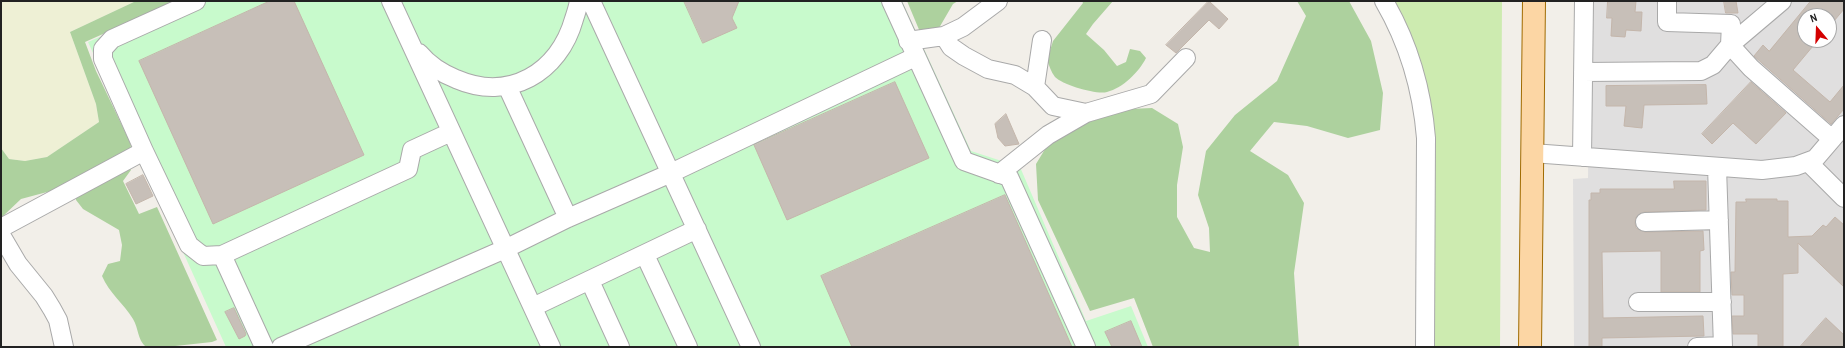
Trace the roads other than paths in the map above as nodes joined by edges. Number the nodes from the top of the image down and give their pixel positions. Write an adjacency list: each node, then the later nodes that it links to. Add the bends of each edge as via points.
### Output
1 (196, 1): 27 (street, via 112,40 102,49 103,59)
2 (391, 1): 14 (street)
3 (405, 1): 14 (street)
4 (579, 1): 21 (street, via 571,31 560,52 539,72)
5 (591, 1): 32 (street)
6 (891, 1): 16 (street)
7 (998, 1): 13 (street, via 963,27)
8 (1534, 1): 28 (main road)
9 (1584, 1): 20 (street)
10 (1667, 1): 17 (street, via 1667,22 1730,24)
11 (1782, 1): 17 (street)
12 (1386, 4): 56 (street, via 1410,58 1424,110)
13 (944, 36): 16 (street); 22 (street, via 951,47 964,56 988,69 1015,74)
14 (410, 40): 21 (street, via 439,71 476,85); 25 (street)
15 (1042, 40): 22 (street)
16 (908, 41): 18 (street)
17 (1730, 45): 20 (street, via 1712,65 1701,71); 26 (street, via 1751,68)
18 (916, 57): 32 (street); 33 (street, via 964,161)
19 (1186, 58): 23 (street, via 1151,94)
20 (1583, 72): 29 (street)
21 (507, 86): 35 (street)
22 (1035, 88): 23 (street, via 1053,106)
23 (1086, 113): 33 (street, via 1048,135)
24 (1844, 125): 26 (street)
25 (451, 132): 41 (street); 43 (street, via 412,150 408,169)
26 (1832, 140): 30 (street, via 1815,159)
27 (144, 151): 38 (street); 43 (street, via 189,245 203,256)
28 (1532, 153): 29 (street); 57 (main road)
29 (1582, 157): 31 (street)
30 (1808, 162): 31 (street, via 1762,170); 34 (street)
31 (1717, 167): 36 (street)
32 (670, 173): 35 (street); 39 (street)
33 (999, 174): 55 (street, via 1009,177)
34 (1844, 198)
35 (568, 218): 41 (street)
36 (1719, 220): 37 (street); 46 (street)
37 (1645, 222)
38 (1, 228)
39 (697, 229): 42 (street); 54 (street)
40 (1, 235): 48 (street, via 18,264 52,309 58,320)
41 (505, 249): 47 (street); 50 (street)
42 (645, 254): 44 (street); 53 (street)
43 (222, 255): 49 (street)
44 (590, 281): 47 (street); 52 (street)
45 (1638, 302): 46 (street)
46 (1722, 302): 59 (street)
47 (533, 307): 51 (street)
48 (64, 347)
49 (264, 347)
50 (281, 347)
51 (551, 347)
52 (620, 347)
53 (688, 347)
54 (751, 347)
55 (1086, 347)
56 (1425, 347)
57 (1530, 347)
58 (1697, 347): 59 (street)
59 (1724, 347)

